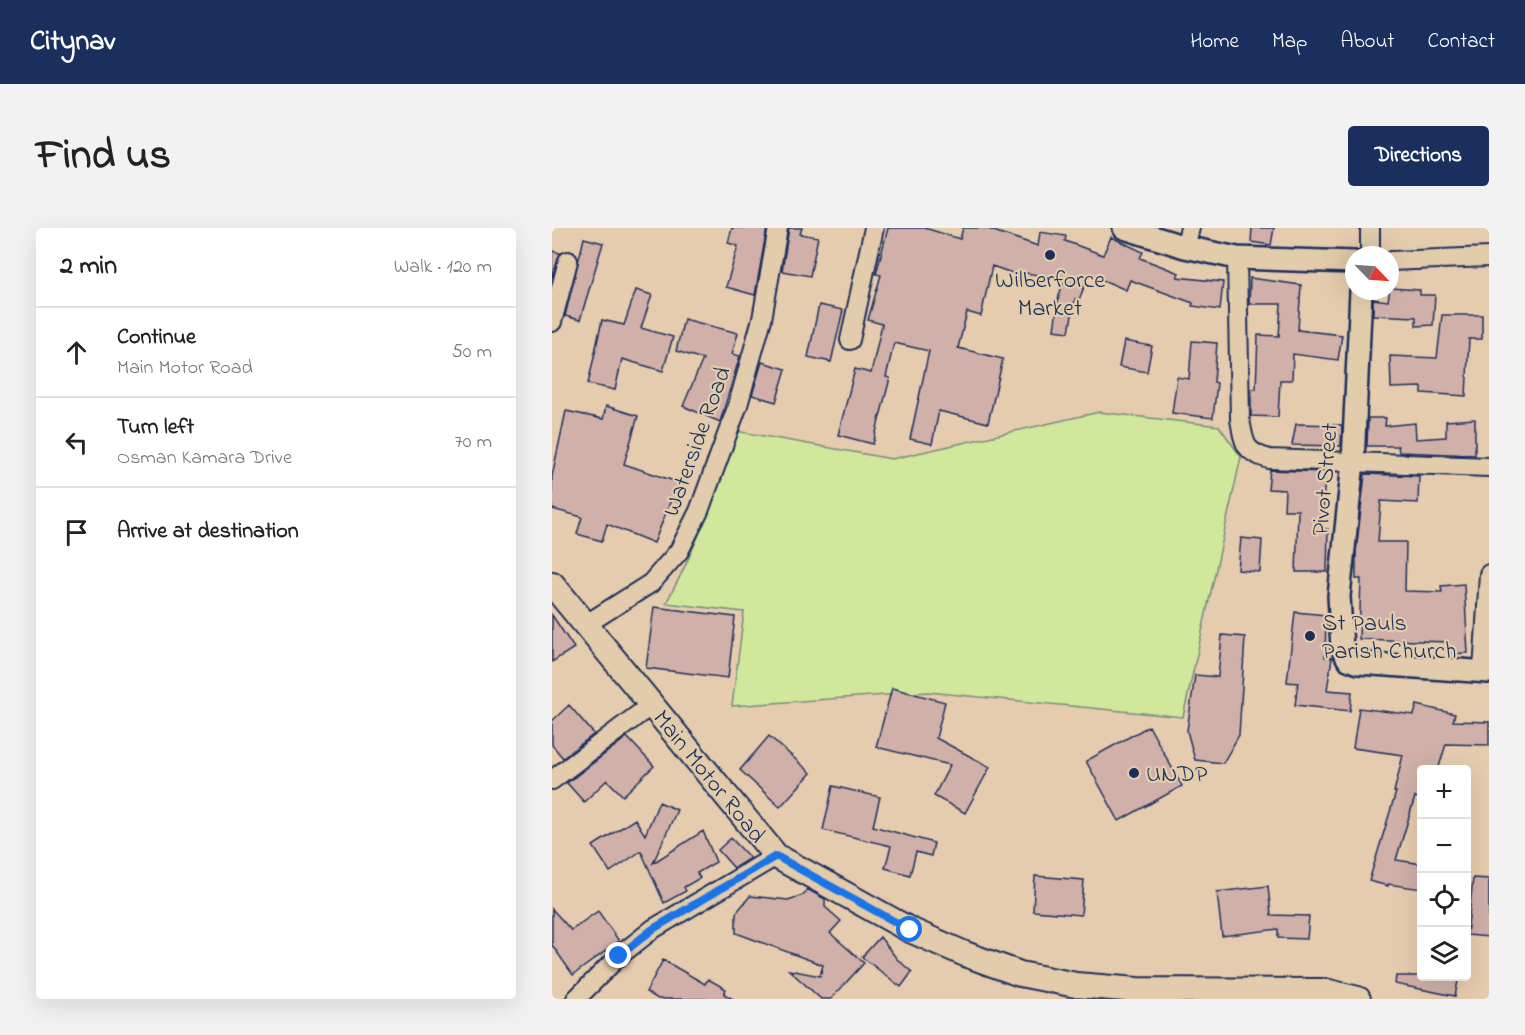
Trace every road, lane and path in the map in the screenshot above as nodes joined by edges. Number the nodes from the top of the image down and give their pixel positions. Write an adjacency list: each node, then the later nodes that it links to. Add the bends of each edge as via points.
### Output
1 (778, 228): 19 (street, Waterside Road, via 756,340 738,405 699,511 679,552 651,583)
2 (874, 228): 14 (street)
3 (1124, 228): 5 (street)
4 (1370, 228): 6 (street)
5 (1187, 238): 8 (street)
6 (1370, 246)
7 (1489, 257): 10 (street)
8 (1237, 258): 11 (street); 15 (street, via 1240,419 1244,442 1254,454 1269,459)
9 (568, 261): 13 (street)
10 (1399, 261)
11 (1345, 262)
12 (1361, 300): 15 (street, Pivot Street)
13 (552, 322)
14 (850, 340)
15 (1353, 462): 16 (street); 20 (street, Pivot Street, via 1339,596 1342,648 1348,659 1358,663)
16 (1489, 467)
17 (1489, 574): 20 (street)
18 (554, 590): 19 (main road, Main Motor Road)
19 (585, 625): 21 (main road, Main Motor Road)
20 (1486, 671)
21 (651, 705): 22 (street); 23 (main road, Main Motor Road)
22 (552, 780)
23 (776, 856): 24 (street, via 653,929); 25 (main road, Main Motor Road, via 910,930 1020,974 1076,985 1137,990 1325,991)
24 (576, 999)
25 (1358, 999)

